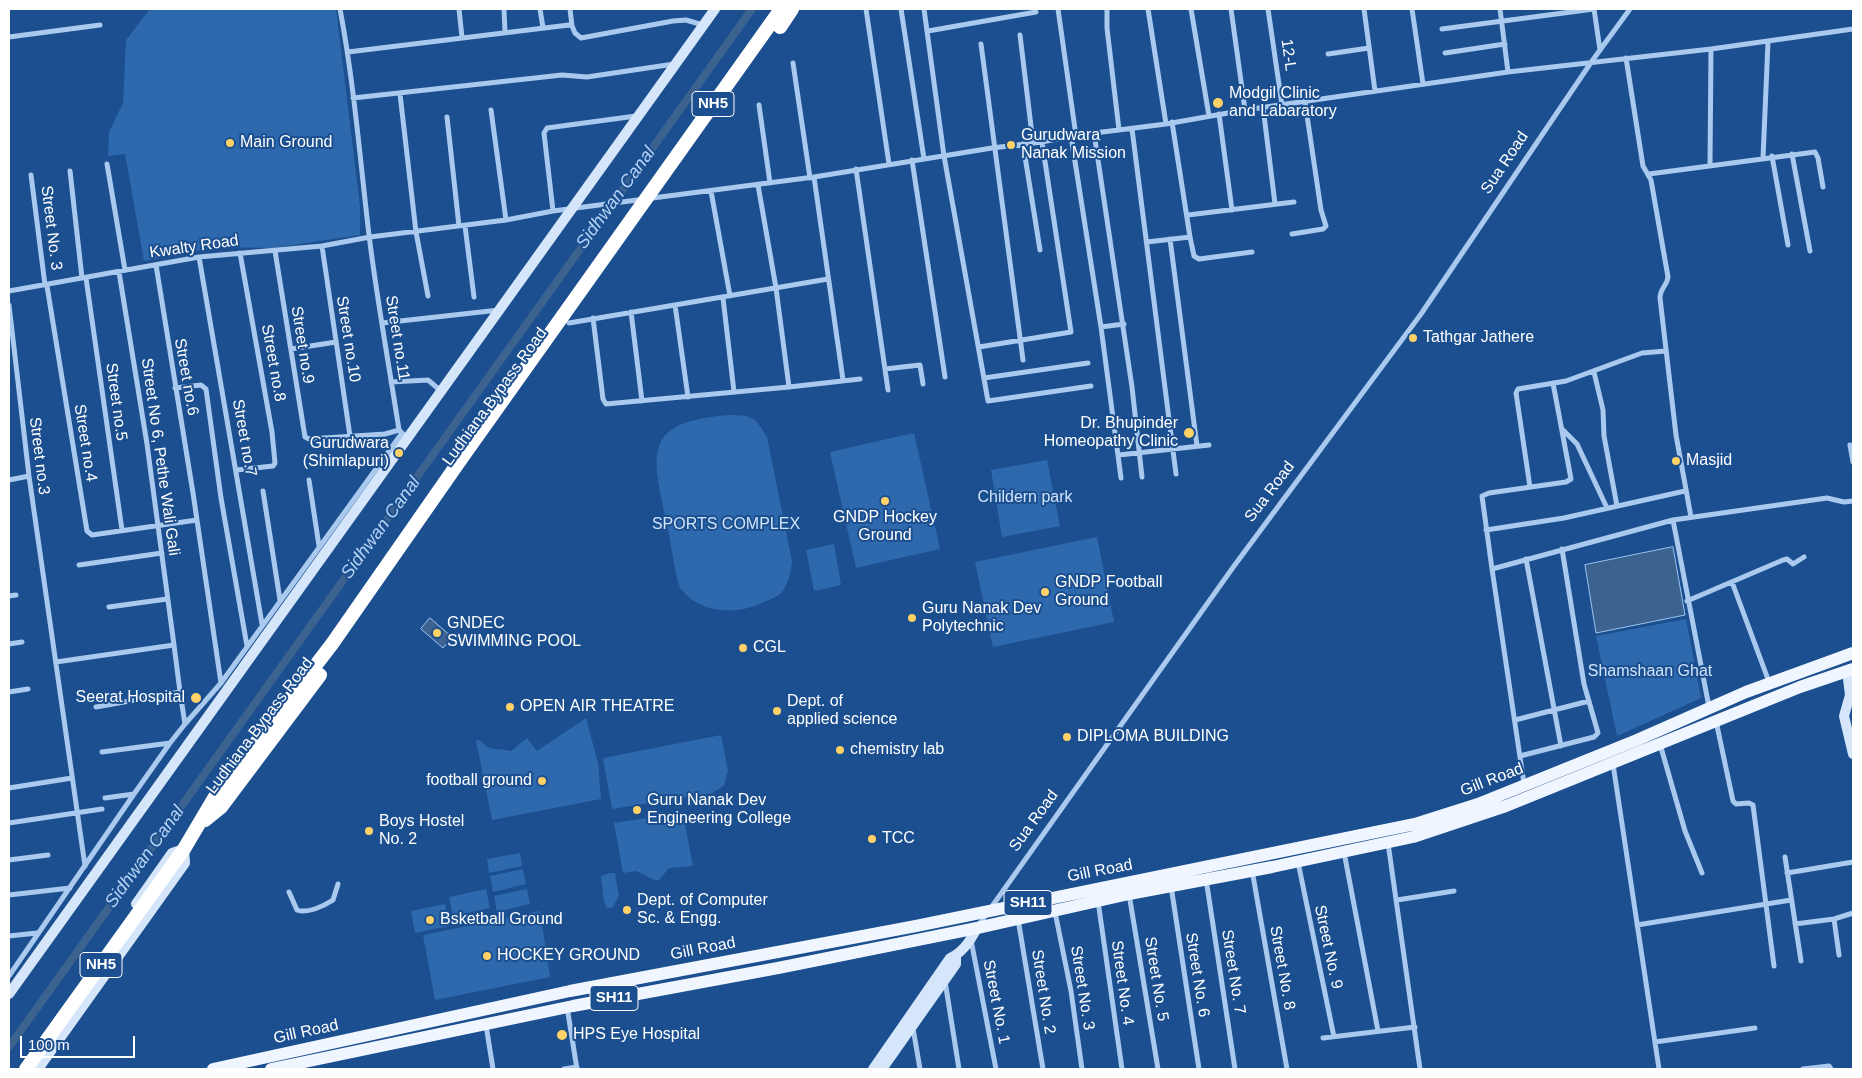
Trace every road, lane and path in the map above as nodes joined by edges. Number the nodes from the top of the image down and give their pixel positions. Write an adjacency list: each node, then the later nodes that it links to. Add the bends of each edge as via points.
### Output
1 (340, 9): 42 (street, Street no.11)
2 (459, 9): 35 (street)
3 (504, 9): 32 (street)
4 (540, 9): 28 (street)
5 (570, 9): 27 (street)
6 (715, 9): 26 (street)
7 (781, 9): 92 (highway, Ludhiana Bypass Road / NH5)
8 (792, 9): 92 (highway, Ludhiana Bypass Road / NH5)
9 (866, 9): 81 (street)
10 (901, 9): 78 (street)
11 (924, 9): 31 (street)
12 (1058, 9): 69 (street)
13 (1107, 9): 67 (street)
14 (1148, 9): 65 (street)
15 (1191, 9): 62 (street)
16 (1231, 9): 59 (street)
17 (1268, 9): 56 (street, 12-L)
18 (1364, 9): 39 (street)
19 (1412, 9): 50 (street)
20 (1500, 9): 24 (street)
21 (1594, 9): 24 (street); 41 (street)
22 (1630, 9): 41 (street, Sua Road)
23 (1036, 12): 31 (street)
24 (1501, 19): 29 (street); 38 (street)
25 (100, 25): 34 (street)
26 (703, 25): 27 (street, via 686,20 673,21 581,38); 48 (street)
27 (572, 26): 28 (street)
28 (543, 28): 32 (street)
29 (1442, 28)
30 (1853, 29): 36 (street, Kwalty Road)
31 (928, 31): 75 (street)
32 (505, 32): 35 (street)
33 (1020, 35): 71 (street)
34 (9, 37)
35 (462, 38): 42 (street)
36 (1768, 42): 40 (street, Kwalty Road); 77 (street)
37 (981, 44): 73 (street)
38 (1505, 44): 43 (street); 49 (street)
39 (1369, 48): 44 (street); 51 (street)
40 (1711, 49): 45 (street, Kwalty Road); 82 (street)
41 (1600, 50): 46 (street, Sua Road)
42 (348, 52): 53 (street, Street no.11)
43 (1445, 53)
44 (1328, 54)
45 (1626, 58): 46 (street, Kwalty Road); 85 (street, via 1643,166)
46 (1592, 61): 49 (street, Kwalty Road); 264 (street, Sua Road, via 1420,314 1234,566)
47 (793, 63): 87 (street)
48 (675, 64): 52 (street, via 590,76 562,75); 61 (street)
49 (1508, 72): 50 (street, Kwalty Road)
50 (1423, 84): 51 (street, Kwalty Road)
51 (1375, 91): 54 (street, Kwalty Road)
52 (400, 94): 53 (street); 102 (street)
53 (353, 98): 105 (street, Street no.11)
54 (1305, 102): 56 (street, Kwalty Road); 103 (street, via 1326,226)
55 (759, 105): 88 (street)
56 (1282, 105): 57 (street, Kwalty Road)
57 (1263, 108): 59 (street, Kwalty Road); 94 (street)
58 (491, 110): 99 (street)
59 (1245, 110): 60 (street, Kwalty Road)
60 (1219, 114): 62 (street, Kwalty Road); 96 (street)
61 (638, 116): 95 (street); 97 (street, via 547,128 544,133)
62 (1208, 116): 64 (street, Kwalty Road)
63 (447, 117): 100 (street)
64 (1172, 122): 65 (street, Kwalty Road); 98 (street)
65 (1166, 124): 66 (street, Kwalty Road)
66 (1132, 129): 67 (street, Kwalty Road); 107 (street)
67 (1119, 130): 68 (street, Kwalty Road)
68 (1094, 133): 69 (street, Kwalty Road); 134 (street)
69 (1074, 136): 70 (street, Kwalty Road); 135 (street)
70 (1042, 142): 71 (street, Kwalty Road); 136 (street, via 1071,332)
71 (1033, 143): 72 (street, Kwalty Road)
72 (1023, 144): 73 (street, Kwalty Road); 110 (street)
73 (994, 147): 75 (street, Kwalty Road); 136 (street)
74 (1792, 154): 76 (street); 90 (street, via 1815,152); 111 (street)
75 (944, 156): 78 (street, Kwalty Road); 138 (street)
76 (1772, 156): 77 (street); 109 (street)
77 (1762, 158): 82 (street)
78 (924, 159): 79 (street, Kwalty Road)
79 (912, 160): 81 (street, Kwalty Road); 145 (street)
80 (107, 164): 117 (street, Street No 6, Pethe Wali Gali)
81 (889, 164): 83 (street, Kwalty Road)
82 (1710, 165): 85 (street)
83 (856, 169): 87 (street, Kwalty Road); 143 (street)
84 (70, 171): 118 (street)
85 (1649, 174): 140 (street, via 1668,277 1667,284 1661,288 1660,298)
86 (31, 175): 120 (street, Street No. 3)
87 (812, 177): 88 (street, Kwalty Road); 119 (street)
88 (770, 183): 89 (street, Kwalty Road)
89 (758, 185): 91 (street, Kwalty Road); 121 (street)
90 (1823, 187)
91 (711, 191): 92 (street, Kwalty Road); 124 (street)
92 (646, 199): 95 (street, Kwalty Road); 133 (highway, Ludhiana Bypass Road / NH5); 239 (highway, Ludhiana Bypass Road / NH5, via 332,644 216,795)
93 (1294, 202): 94 (street)
94 (1275, 204): 96 (street)
95 (575, 208): 97 (street, Kwalty Road); 129 (street)
96 (1232, 210): 98 (street)
97 (553, 211): 99 (street, Kwalty Road)
98 (1188, 215): 104 (street)
99 (506, 220): 101 (street, Kwalty Road)
100 (459, 226): 101 (street, Kwalty Road); 102 (street, Kwalty Road)
101 (465, 226): 125 (street)
102 (416, 232): 105 (street, Kwalty Road); 123 (street)
103 (1292, 234)
104 (1190, 237): 106 (street); 113 (street, via 1196,258)
105 (370, 238): 108 (street, Kwalty Road); 132 (street, Street no.11)
106 (1170, 239): 107 (street); 165 (street)
107 (1147, 242): 166 (street)
108 (322, 246): 112 (street, Kwalty Road); 137 (street, Street no.10)
109 (1788, 246)
110 (1040, 250)
111 (1810, 251)
112 (275, 252): 114 (street, Kwalty Road); 139 (street, Street no.9)
113 (1252, 252)
114 (240, 253): 115 (street, Kwalty Road); 170 (street, Street no.8, via 275,465)
115 (198, 257): 116 (street, Kwalty Road); 170 (street, Street no.7)
116 (156, 265): 117 (street, Kwalty Road); 154 (street, Street no.6)
117 (122, 271): 118 (street, Kwalty Road); 186 (street, Street No 6, Pethe Wali Gali)
118 (84, 278): 120 (street, Kwalty Road); 187 (street, Street no.5)
119 (828, 279): 121 (street); 148 (street)
120 (46, 285): 122 (street, Kwalty Road); 187 (street, Street no.4, via 86,531 92,535)
121 (776, 288): 124 (street); 153 (street)
122 (9, 291)
123 (428, 296)
124 (730, 296): 126 (street)
125 (474, 297)
126 (723, 298): 128 (street); 157 (street)
127 (9, 305): 172 (street, Street no.3)
128 (675, 305): 130 (street); 158 (street)
129 (500, 310): 132 (street); 156 (street)
130 (631, 312): 131 (street); 159 (street)
131 (593, 318): 133 (street); 159 (street, via 604,402)
132 (382, 323): 149 (street, Street no.11)
133 (569, 323): 239 (highway, Ludhiana Bypass Road / NH5, via 339,649 222,807)
134 (1124, 324): 135 (street); 167 (street)
135 (1102, 327): 168 (street)
136 (1020, 340): 138 (street); 141 (street)
137 (336, 342): 139 (street); 162 (street, Street no.10)
138 (979, 347): 146 (street)
139 (291, 349): 162 (street, Street no.9, via 303,435 308,439)
140 (1666, 351): 144 (street, via 1642,353); 179 (street)
141 (1023, 360)
142 (1088, 363): 146 (street)
143 (885, 369): 151 (street, via 920,365); 155 (street)
144 (1594, 372): 150 (street); 181 (street)
145 (945, 377)
146 (984, 378): 152 (street, via 988,401)
147 (860, 379): 148 (street)
148 (843, 380): 153 (street)
149 (392, 382): 156 (street, via 428,380); 161 (street, Street no.11)
150 (1553, 383): 160 (street); 177 (street, via 1528,386 1516,392)
151 (923, 384)
152 (1091, 386)
153 (788, 387): 157 (street)
154 (175, 388): 184 (street, Street no.6); 207 (street, via 201,384 206,389)
155 (888, 390)
156 (442, 392): 161 (street)
157 (734, 392): 158 (street)
158 (688, 397): 159 (street)
159 (642, 401)
160 (1562, 429): 177 (street, via 1571,479); 182 (street, via 1577,444)
161 (403, 434): 162 (street); 189 (street); 280 (street)
162 (350, 436)
163 (1209, 445): 165 (street)
164 (1850, 445): 169 (street)
165 (1197, 446): 166 (street)
166 (1173, 449): 167 (street); 171 (street)
167 (1140, 453): 168 (street); 173 (street)
168 (1119, 455): 174 (street)
169 (1853, 462)
170 (237, 470): 203 (street, Street no.7)
171 (1176, 474)
172 (28, 476): 175 (street); 209 (street, Street no.3)
173 (1142, 477)
174 (1121, 478)
175 (9, 480)
176 (310, 480): 189 (street)
177 (1530, 487): 188 (street, via 1482,496)
178 (263, 491): 200 (street)
179 (1685, 491): 181 (street); 183 (street)
180 (1853, 501): 183 (street, via 1827,498)
181 (1617, 506): 182 (street)
182 (1607, 508): 188 (street)
183 (1691, 517): 185 (street)
184 (197, 520): 186 (street, Street no.4); 211 (street, Street no.6)
185 (1673, 520): 190 (street); 201 (street)
186 (158, 525): 187 (street, Street no.4); 191 (street, Street No 6, Pethe Wali Gali)
187 (122, 530)
188 (1486, 530): 195 (street)
189 (319, 546): 200 (street)
190 (1562, 549): 193 (street); 217 (street)
191 (162, 552): 194 (street); 199 (street, Street No 6, Pethe Wali Gali)
192 (1804, 557): 196 (street, via 1793,564 1783,560)
193 (1526, 559): 195 (street); 220 (street)
194 (79, 565)
195 (1492, 569): 221 (street)
196 (1732, 582): 201 (street); 212 (street)
197 (16, 595): 198 (street)
198 (9, 596)
199 (167, 599): 202 (street); 206 (street, Street No 6, Pethe Wali Gali)
200 (280, 600): 203 (street)
201 (1687, 601): 219 (street)
202 (109, 607)
203 (262, 624): 207 (street)
204 (22, 642): 205 (street)
205 (9, 644)
206 (174, 645): 209 (street); 215 (street, Street No 6, Pethe Wali Gali)
207 (247, 646): 211 (street)
208 (1853, 653): 212 (main road, Gill Road / SH11)
209 (56, 662): 231 (street, Street no.3)
210 (1850, 670): 216 (street); 222 (main road, Gill Road / SH11)
211 (221, 683): 223 (street)
212 (1769, 683): 219 (main road, Gill Road / SH11)
213 (28, 689): 214 (street)
214 (9, 692)
215 (180, 692): 218 (street); 223 (street, Street No 6, Pethe Wali Gali)
216 (1852, 696): 228 (street, via 1844,716)
217 (1589, 701): 220 (street); 226 (street, via 1598,733)
218 (96, 707)
219 (1709, 707): 232 (main road, Gill Road / SH11)
220 (1554, 710): 221 (street); 226 (street)
221 (1515, 720): 229 (street)
222 (1716, 720): 225 (main road, Gill Road / SH11); 263 (street, via 1733,801 1753,805)
223 (185, 724): 224 (street)
224 (170, 743): 227 (street); 234 (street)
225 (1660, 744): 230 (main road, Gill Road / SH11); 250 (street, via 1685,831)
226 (1561, 746): 229 (street)
227 (102, 752)
228 (1853, 754)
229 (1520, 756): 232 (street)
230 (1613, 764): 240 (main road, Gill Road / SH11, via 1497,810); 270 (street)
231 (72, 778): 233 (street); 237 (street, Street no.3)
232 (1524, 786): 264 (main road, Gill Road / SH11, via 1415,824)
233 (9, 788)
234 (134, 794): 235 (street); 248 (street)
235 (106, 798)
236 (102, 809): 237 (street)
237 (77, 814): 238 (street); 248 (street, Street no.3)
238 (9, 824)
239 (201, 824): 241 (highway, Ludhiana Bypass Road / NH5)
240 (1388, 843): 242 (main road, Gill Road / SH11); 261 (street)
241 (184, 850): 291 (street, via 172,853); 292 (highway, NH5); 293 (street, via 185,863)
242 (1344, 852): 246 (main road, Gill Road / SH11); 286 (street)
243 (48, 855): 245 (street)
244 (1785, 857): 251 (street)
245 (9, 860)
246 (1298, 862): 249 (main road, Gill Road / SH11); 287 (street, Street No. 9)
247 (1853, 862): 251 (street)
248 (86, 866): 255 (street)
249 (1252, 870): 252 (main road, Gill Road / SH11); 309 (street, Street No. 8)
250 (1702, 873)
251 (1787, 874): 262 (street)
252 (1206, 878): 254 (main road, Gill Road / SH11); 308 (street, Street No. 7)
253 (338, 884): 257 (street, via 332,900 304,911 297,910)
254 (1171, 885): 258 (main road, Gill Road / SH11); 307 (street, Street No. 6)
255 (70, 888): 259 (street); 271 (street)
256 (1454, 891): 261 (street)
257 (288, 892)
258 (1129, 894): 260 (main road, Gill Road / SH11); 306 (street, Street No. 5)
259 (9, 895)
260 (1098, 900): 265 (main road, Gill Road / SH11); 305 (street, Street No. 4)
261 (1397, 900): 284 (street)
262 (1791, 900): 263 (street); 269 (street)
263 (1766, 904): 270 (street); 277 (street)
264 (989, 911): 272 (street, Sua Road); 294 (main road, Gill Road / SH11, via 570,991)
265 (1055, 912): 267 (main road, Gill Road / SH11); 304 (street, Street No. 3)
266 (1853, 913): 268 (street)
267 (1018, 919): 272 (main road, Gill Road / SH11); 303 (street, Street No. 2)
268 (1834, 919): 269 (street); 274 (street)
269 (1795, 924): 276 (street)
270 (1637, 925): 289 (street)
271 (37, 933): 273 (street); 278 (street)
272 (974, 934): 275 (street); 281 (main road, Gill Road / SH11); 302 (street, Street No. 1)
273 (9, 936)
274 (1840, 955)
275 (956, 956): 279 (street, via 956,964); 298 (street, via 950,958)
276 (1801, 960)
277 (1774, 966)
278 (9, 976)
279 (945, 979): 283 (street); 301 (street)
280 (9, 994)
281 (567, 1007): 282 (main road, Gill Road / SH11); 290 (street)
282 (486, 1024): 295 (main road, Gill Road / SH11); 296 (street)
283 (913, 1025): 299 (street); 300 (street)
284 (1415, 1027): 286 (street); 310 (street)
285 (1755, 1028): 289 (street)
286 (1378, 1031): 287 (street)
287 (1334, 1037): 288 (street)
288 (1323, 1038)
289 (1655, 1042): 311 (street)
290 (577, 1068): 297 (street)
291 (18, 1069)
292 (26, 1069)
293 (38, 1069)
294 (214, 1069)
295 (271, 1069)
296 (493, 1069)
297 (564, 1069)
298 (873, 1069)
299 (882, 1069)
300 (920, 1069)
301 (959, 1069)
302 (996, 1069)
303 (1043, 1069)
304 (1082, 1069)
305 (1122, 1069)
306 (1158, 1069)
307 (1199, 1069)
308 (1235, 1069)
309 (1287, 1069)
310 (1420, 1069)
311 (1659, 1069)
312 (1803, 1069): 313 (street, via 1829,1066)
313 (1832, 1069)

